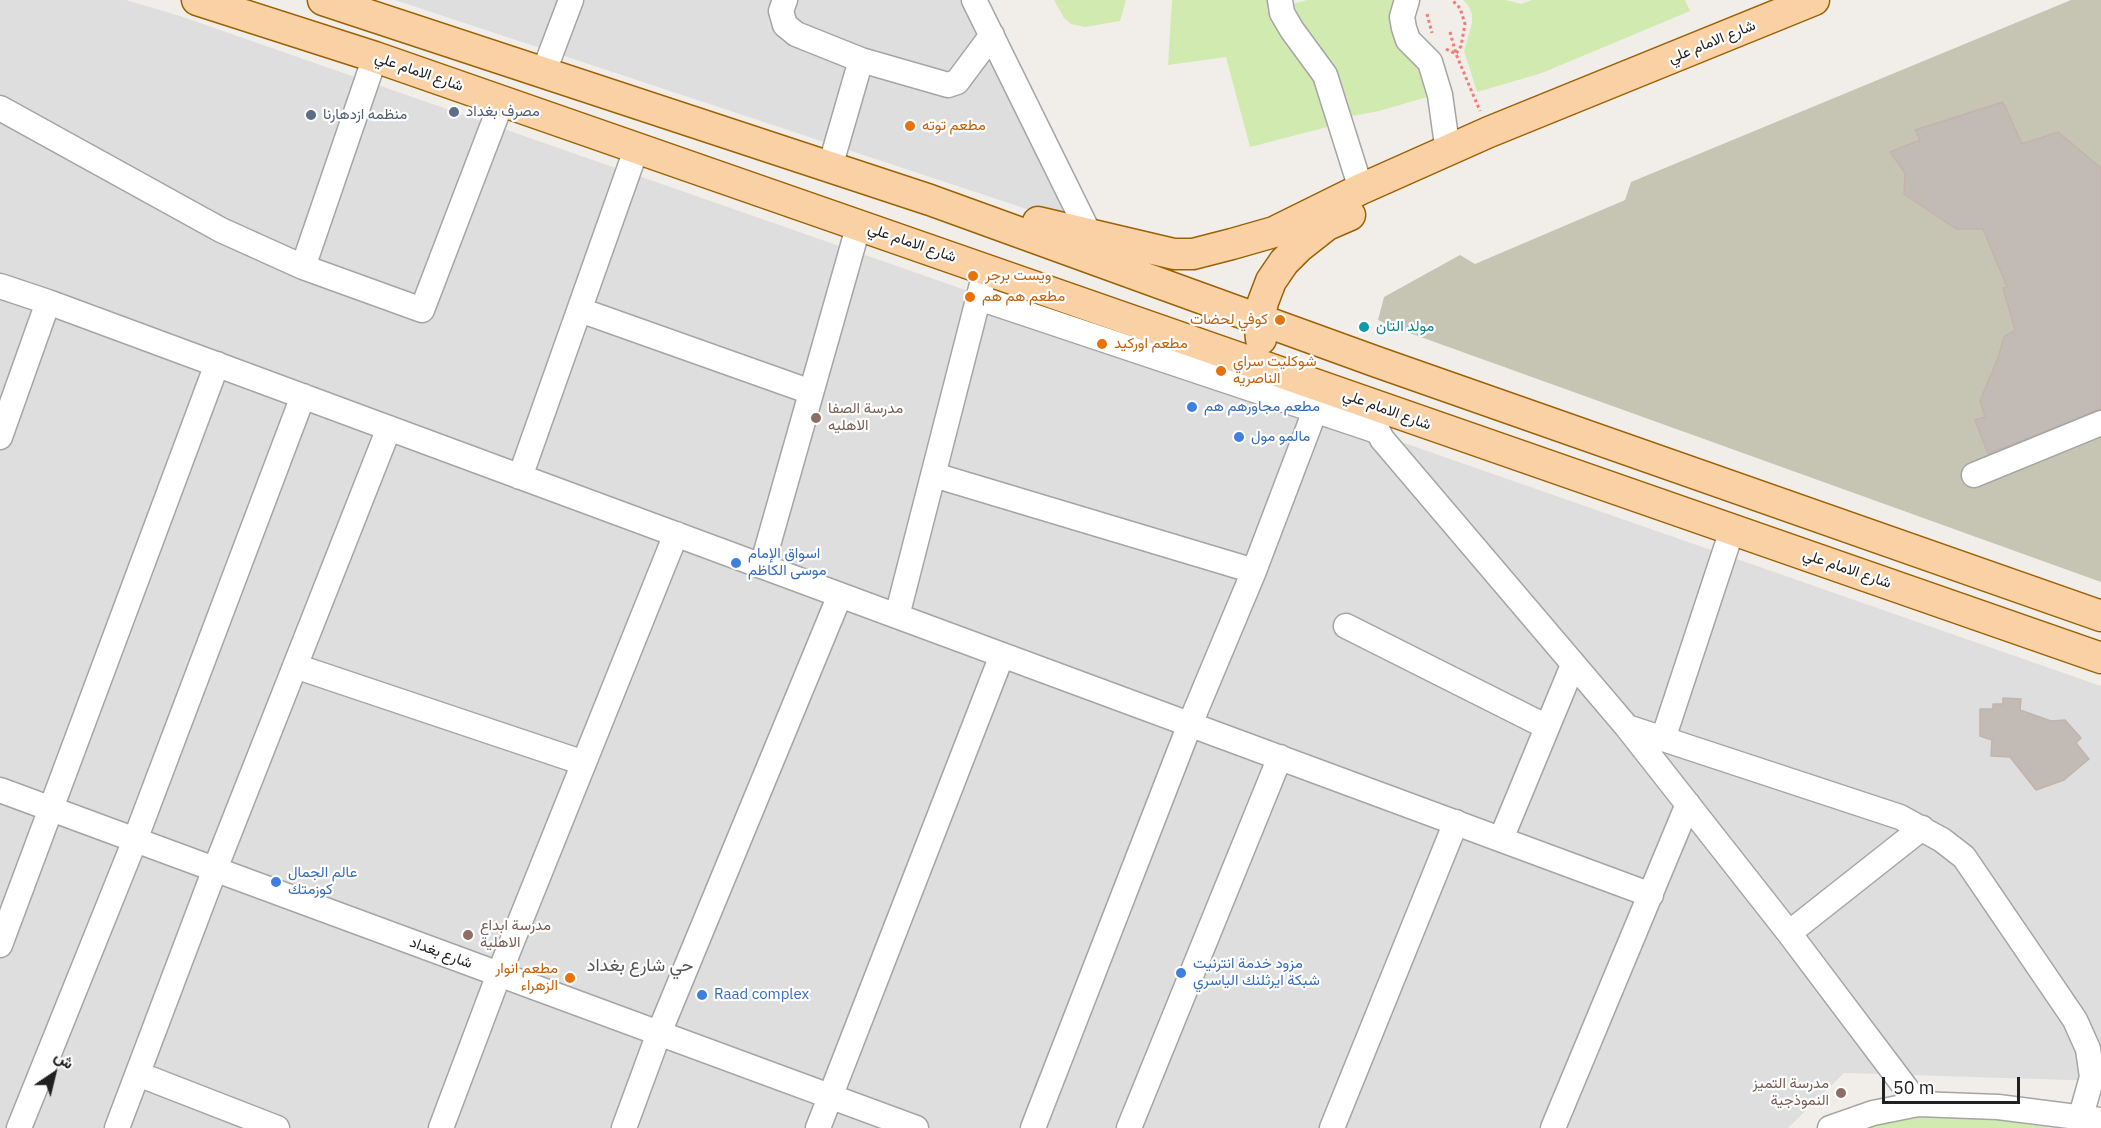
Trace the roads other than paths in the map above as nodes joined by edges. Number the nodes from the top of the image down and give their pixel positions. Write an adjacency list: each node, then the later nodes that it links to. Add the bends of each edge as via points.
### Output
1 (197, 0): 10 (main road, شارع الامام علي)
2 (323, 0): 12 (main road, شارع الامام علي)
3 (571, 0): 12 (street)
4 (785, 0): 11 (street, via 781,11 784,25 796,34)
5 (974, 0): 9 (street)
6 (1280, 0): 18 (street, via 1292,30 1325,75)
7 (1814, 0): 16 (main road, شارع الامام علي, via 1488,132)
8 (1417, 4): 16 (street, via 1402,17 1404,28 1408,40 1430,62 1440,95)
9 (992, 35): 11 (street, via 957,82 948,85); 21 (street)
10 (375, 57): 13 (main road, شارع الامام علي); 22 (street)
11 (861, 60): 17 (street)
12 (543, 74): 17 (main road, شارع الامام علي)
13 (502, 101): 15 (main road, شارع الامام علي); 22 (street, via 422,310)
14 (0, 108): 22 (street, via 221,230)
15 (637, 147): 20 (main road, شارع الامام علي); 28 (street)
16 (1448, 152): 18 (main road, شارع الامام علي); 30 (main road, via 1369,207 1327,225 1299,247 1271,281)
17 (830, 167): 19 (main road, شارع الامام علي)
18 (1360, 189): 21 (main road, شارع الامام علي, via 1274,232 1193,254 1156,251)
19 (930, 200): 21 (main road, شارع الامام علي); 24 (main road, شارع الامام علي)
20 (859, 224): 23 (main road, شارع الامام علي); 33 (street)
21 (1089, 233)
22 (303, 267)
23 (986, 268): 26 (street); 29 (main road, شارع الامام علي)
24 (1150, 280): 29 (main road, via 1170,297 1170,308 1163,317); 30 (main road, شارع الامام علي)
25 (0, 286): 27 (street)
26 (979, 298): 35 (street); 40 (street)
27 (48, 302): 31 (street); 39 (street)
28 (579, 310): 33 (street); 42 (street)
29 (1134, 319): 32 (main road, شارع الامام علي)
30 (1259, 320): 32 (main road, via 1263,345); 49 (main road, شارع الامام علي)
31 (217, 364): 34 (street); 63 (street)
32 (1290, 375): 35 (main road, شارع الامام علي)
33 (811, 392): 45 (street)
34 (303, 396): 38 (street); 67 (street)
35 (1320, 399): 36 (main road, شارع الامام علي); 46 (street)
36 (1375, 418): 43 (main road, شارع الامام علي); 53 (street)
37 (2101, 423): 41 (street)
38 (389, 428): 42 (street); 54 (street)
39 (0, 437)
40 (934, 475): 46 (street); 48 (street)
41 (1974, 475)
42 (520, 477): 44 (street)
43 (1732, 530): 52 (main road, شارع الامام علي); 58 (street)
44 (676, 534): 45 (street); 60 (street)
45 (762, 566): 47 (street)
46 (1254, 571): 55 (street)
47 (840, 595): 48 (street); 73 (street)
48 (897, 616): 51 (street)
49 (2101, 616)
50 (1346, 626): 56 (street)
51 (1002, 655): 55 (street); 75 (street)
52 (2101, 658)
53 (1573, 665): 56 (street); 57 (street)
54 (295, 666): 60 (street); 68 (street)
55 (1190, 724): 59 (street); 85 (street)
56 (1547, 727): 66 (street)
57 (1627, 728): 58 (street); 62 (street)
58 (1663, 739): 65 (street, via 1900,817)
59 (1280, 757): 64 (street); 86 (street)
60 (584, 763): 72 (street)
61 (0, 790): 63 (street, شارع بغداد)
62 (1688, 804): 69 (street); 70 (street)
63 (51, 809): 67 (street, شارع بغداد); 71 (street)
64 (1456, 822): 66 (street); 87 (street)
65 (1922, 828): 70 (street); 77 (street, via 1964,857 2075,1020 2088,1049)
66 (1501, 839): 69 (street)
67 (135, 840): 68 (street, شارع بغداد); 78 (street)
68 (214, 869): 72 (street, شارع بغداد); 74 (street)
69 (1651, 895): 88 (street)
70 (1789, 933): 76 (street)
71 (0, 945)
72 (499, 974): 73 (street, شارع بغداد); 81 (street)
73 (659, 1033): 75 (street, شارع بغداد); 82 (street)
74 (138, 1074): 79 (street); 80 (street)
75 (831, 1097): 83 (street); 84 (street, شارع بغداد)
76 (1918, 1104): 77 (street, via 1998,1107); 89 (street, via 1873,1113)
77 (2091, 1118)
78 (19, 1128)
79 (117, 1128)
80 (277, 1128)
81 (441, 1128)
82 (624, 1128)
83 (819, 1128)
84 (916, 1128)
85 (1033, 1128)
86 (1129, 1128)
87 (1332, 1128)
88 (1553, 1128)
89 (1830, 1128)

